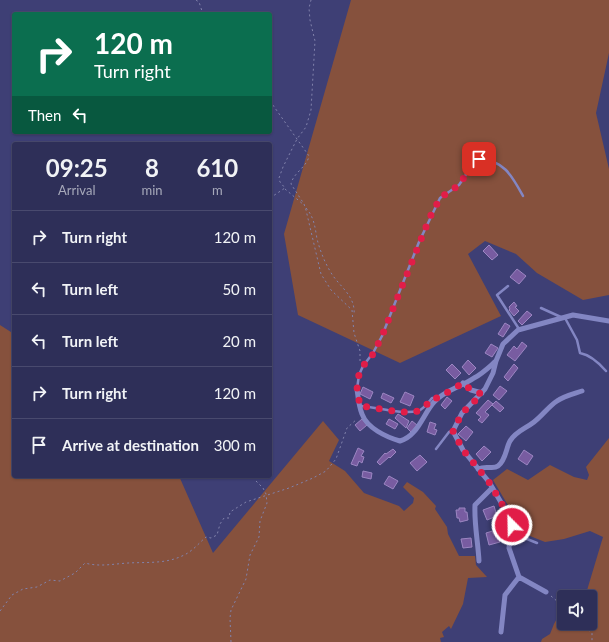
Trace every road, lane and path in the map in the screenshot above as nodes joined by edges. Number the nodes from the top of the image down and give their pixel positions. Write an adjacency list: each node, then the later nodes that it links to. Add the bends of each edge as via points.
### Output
1 (196, 0): 3 (path)
2 (311, 0): 5 (path, via 310,20 315,41 311,110 306,127)
3 (202, 12)
4 (272, 104): 5 (path)
5 (298, 139): 6 (path, via 280,174 280,182); 9 (path, via 309,157 290,183)
6 (285, 188): 8 (path); 9 (path)
7 (524, 196): 20 (lane, via 512,175 500,164 488,159 479,159 459,185 440,198 419,242 382,336 359,374)
8 (272, 197)
9 (305, 206): 12 (path, via 315,223 317,239 329,269 354,304); 12 (path, via 321,274 331,290 352,310)
10 (508, 286): 15 (lane, via 497,295)
11 (541, 308): 13 (lane)
12 (354, 318): 17 (path)
13 (564, 318): 14 (street, via 573,316); 15 (street); 18 (lane, via 577,340 580,353 596,361)
14 (609, 321)
15 (520, 330): 16 (street, via 503,344)
16 (496, 361): 19 (street); 22 (street)
17 (360, 364)
18 (606, 371)
19 (463, 383): 22 (street, via 471,390); 23 (street)
20 (357, 389): 24 (street)
21 (582, 391): 28 (street, via 562,397 533,423 516,432 499,465 494,468)
22 (482, 394): 26 (street, via 462,413)
23 (438, 398): 24 (lane, via 432,398 419,411 403,412); 25 (street, via 412,434 400,441 378,431)
24 (360, 406): 25 (street)
25 (362, 414): 31 (path, via 347,428 336,459 326,470 289,488)
26 (453, 431): 27 (lane); 28 (street, via 463,450)
27 (436, 449)
28 (478, 469): 30 (street)
29 (253, 478): 31 (path)
30 (492, 488): 32 (street); 34 (street, via 475,505)
31 (266, 494): 38 (path, via 230,512 229,518 224,518 220,524 217,535 211,538 206,536 183,556 164,562 95,566 85,563 75,574 60,582 50,580 12,595); 41 (path, via 267,503 260,521 259,537 250,555 246,579 231,610)
32 (512, 525): 33 (lane, via 522,537); 35 (street, via 509,548)
33 (537, 543)
34 (479, 561)
35 (519, 577): 36 (street); 40 (street, via 505,595)
36 (546, 592): 37 (path)
37 (557, 602)
38 (0, 611)
39 (589, 630): 42 (path, via 592,633)
40 (501, 632)
41 (231, 642)
42 (592, 642)

